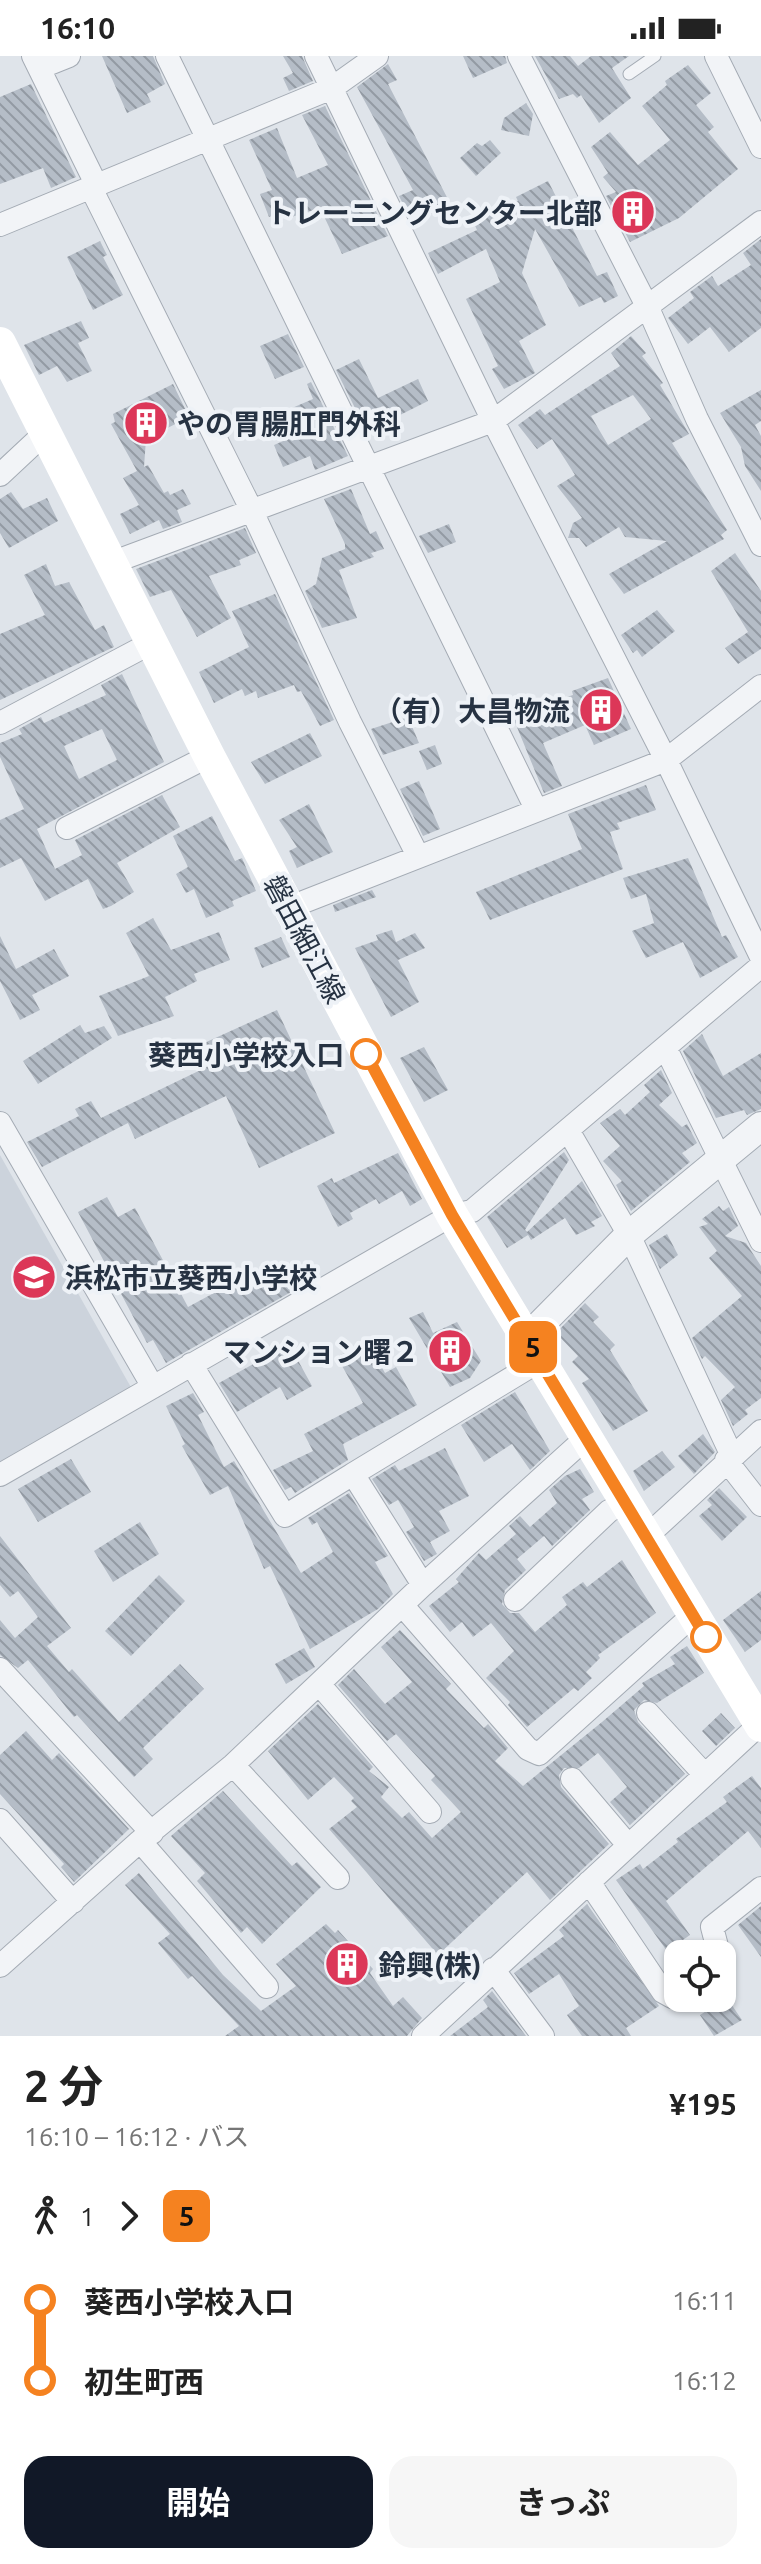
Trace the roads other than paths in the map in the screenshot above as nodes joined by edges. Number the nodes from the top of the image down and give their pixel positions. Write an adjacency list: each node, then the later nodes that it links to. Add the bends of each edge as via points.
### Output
1 (69, 56): 8 (street)
2 (167, 56): 11 (street)
3 (316, 56): 10 (street)
4 (377, 56): 10 (street)
5 (519, 56): 16 (street)
6 (655, 56): 9 (lane)
7 (716, 56): 12 (street)
8 (36, 62): 13 (street)
9 (629, 74)
10 (332, 88): 11 (street); 18 (street)
11 (207, 141): 13 (street); 20 (street)
12 (761, 147)
13 (94, 187): 15 (street); 22 (street)
14 (761, 222): 16 (street)
15 (0, 225)
16 (648, 308): 18 (street); 23 (street)
17 (0, 343): 19 (main road, 磐田細江線)
18 (493, 421): 20 (street); 29 (street)
19 (46, 432): 21 (street); 24 (main road, 磐田細江線)
20 (368, 468): 22 (street); 30 (street)
21 (0, 475)
22 (251, 509): 24 (street); 32 (street)
23 (761, 545)
24 (111, 563): 25 (main road, 磐田細江線)
25 (151, 643): 27 (street); 28 (main road, 磐田細江線)
26 (761, 686): 29 (street)
27 (0, 723)
28 (209, 756): 31 (street); 33 (main road, 磐田細江線)
29 (666, 760): 30 (street); 34 (street)
30 (536, 809): 32 (street)
31 (67, 828)
32 (417, 854): 33 (street)
33 (288, 908): 42 (main road, 磐田細江線)
34 (753, 913): 35 (street)
35 (761, 957)
36 (761, 966): 37 (street)
37 (666, 1049): 40 (street); 41 (street)
38 (0, 1123): 47 (street)
39 (761, 1126): 41 (street)
40 (569, 1132): 42 (street, via 472,1211); 43 (street)
41 (722, 1158): 43 (street); 44 (street)
42 (452, 1215): 45 (main road, 磐田細江線); 46 (street)
43 (629, 1235): 45 (street); 50 (street)
44 (761, 1241)
45 (534, 1349): 49 (main road, 磐田細江線); 51 (street)
46 (191, 1364): 47 (street); 51 (street, via 285,1516)
47 (153, 1387): 52 (street)
48 (761, 1431): 50 (street)
49 (587, 1437): 53 (main road, 磐田細江線); 56 (street)
50 (729, 1458): 54 (street); 55 (street)
51 (353, 1474): 56 (street)
52 (0, 1475)
53 (626, 1502): 55 (main road, 磐田細江線); 57 (street, via 609,1511)
54 (761, 1505)
55 (646, 1537): 59 (main road, 磐田細江線)
56 (423, 1585): 58 (street)
57 (515, 1600)
58 (403, 1606): 59 (street, via 528,1749 539,1754); 61 (street)
59 (693, 1615): 63 (main road, 磐田細江線)
60 (0, 1669): 69 (street)
61 (319, 1684): 64 (street); 67 (street)
62 (648, 1713): 65 (street)
63 (760, 1725): 65 (street)
64 (233, 1765): 69 (street); 71 (street)
65 (705, 1775): 70 (street)
66 (572, 1779): 70 (street)
67 (430, 1812)
68 (0, 1820): 74 (street)
69 (146, 1837): 74 (street); 78 (street)
70 (628, 1845): 72 (street)
71 (338, 1878)
72 (589, 1882): 77 (street); 79 (street)
73 (761, 1888): 75 (street, via 712,1927)
74 (73, 1902): 76 (street)
75 (715, 1940)
76 (0, 1966)
77 (493, 1969): 80 (street); 81 (street)
78 (267, 1987)
79 (664, 1993)
80 (423, 2036)
81 (543, 2036)

